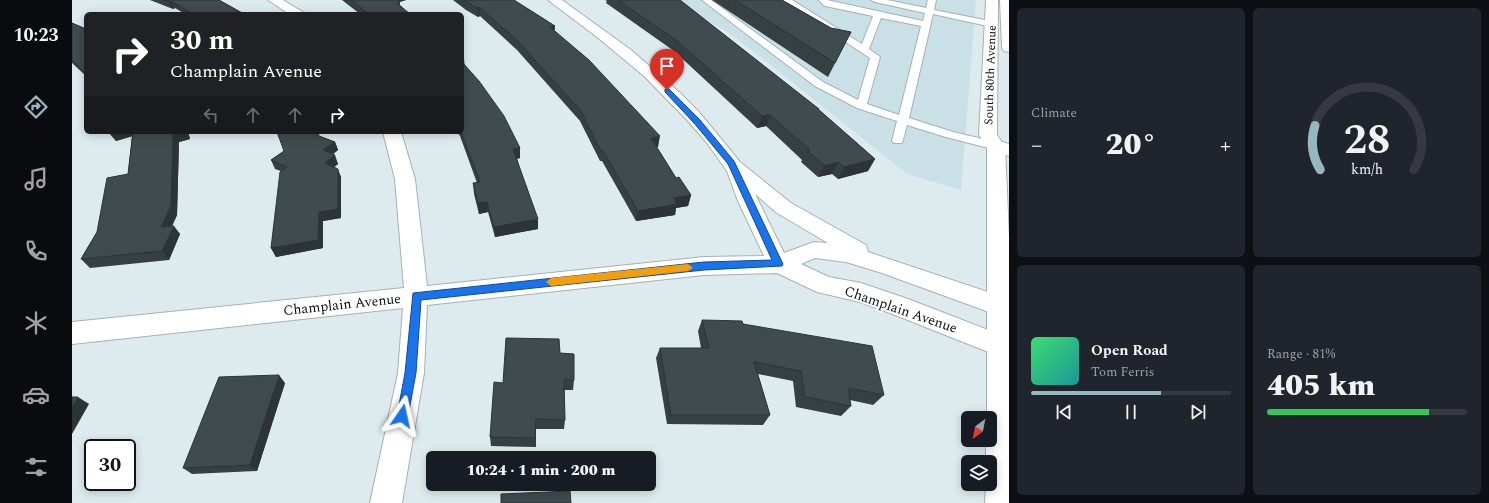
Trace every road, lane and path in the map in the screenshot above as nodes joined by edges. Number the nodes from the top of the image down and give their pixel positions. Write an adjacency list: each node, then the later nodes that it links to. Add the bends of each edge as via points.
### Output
1 (274, 0): 11 (street)
2 (554, 0): 23 (street, via 620,48 657,80)
3 (706, 0): 18 (lane, via 819,84)
4 (786, 0): 17 (lane)
5 (822, 0): 13 (lane, via 828,4)
6 (875, 0): 10 (lane)
7 (932, 0): 12 (lane)
8 (992, 0): 14 (street, South 80th Avenue)
9 (1006, 0): 16 (street, South 80th Avenue)
10 (889, 1): 12 (lane)
11 (295, 12)
12 (930, 12): 14 (lane); 15 (lane)
13 (878, 15): 15 (lane); 17 (lane)
14 (992, 24): 22 (street, South 80th Avenue, via 988,135)
15 (927, 25): 19 (lane)
16 (1009, 48)
17 (864, 50): 18 (lane, via 875,57)
18 (861, 106): 19 (lane)
19 (902, 120): 21 (lane); 22 (lane)
20 (393, 134): 26 (street, via 405,179)
21 (898, 141)
22 (1005, 147): 27 (street, South 80th Avenue)
23 (732, 163): 24 (street); 25 (street, via 784,208)
24 (779, 264): 25 (street, Champlain Avenue, via 814,250 846,254); 26 (street, Champlain Avenue, via 704,266); 29 (street, Champlain Avenue, via 825,285 861,293 899,306)
25 (887, 266): 27 (street, Champlain Avenue)
26 (416, 296): 28 (street, Champlain Avenue); 30 (street, via 411,373)
27 (1000, 306): 29 (street, South 80th Avenue)
28 (72, 333)
29 (1001, 346): 31 (street, South 80th Avenue)
30 (386, 503)
31 (1001, 503)

